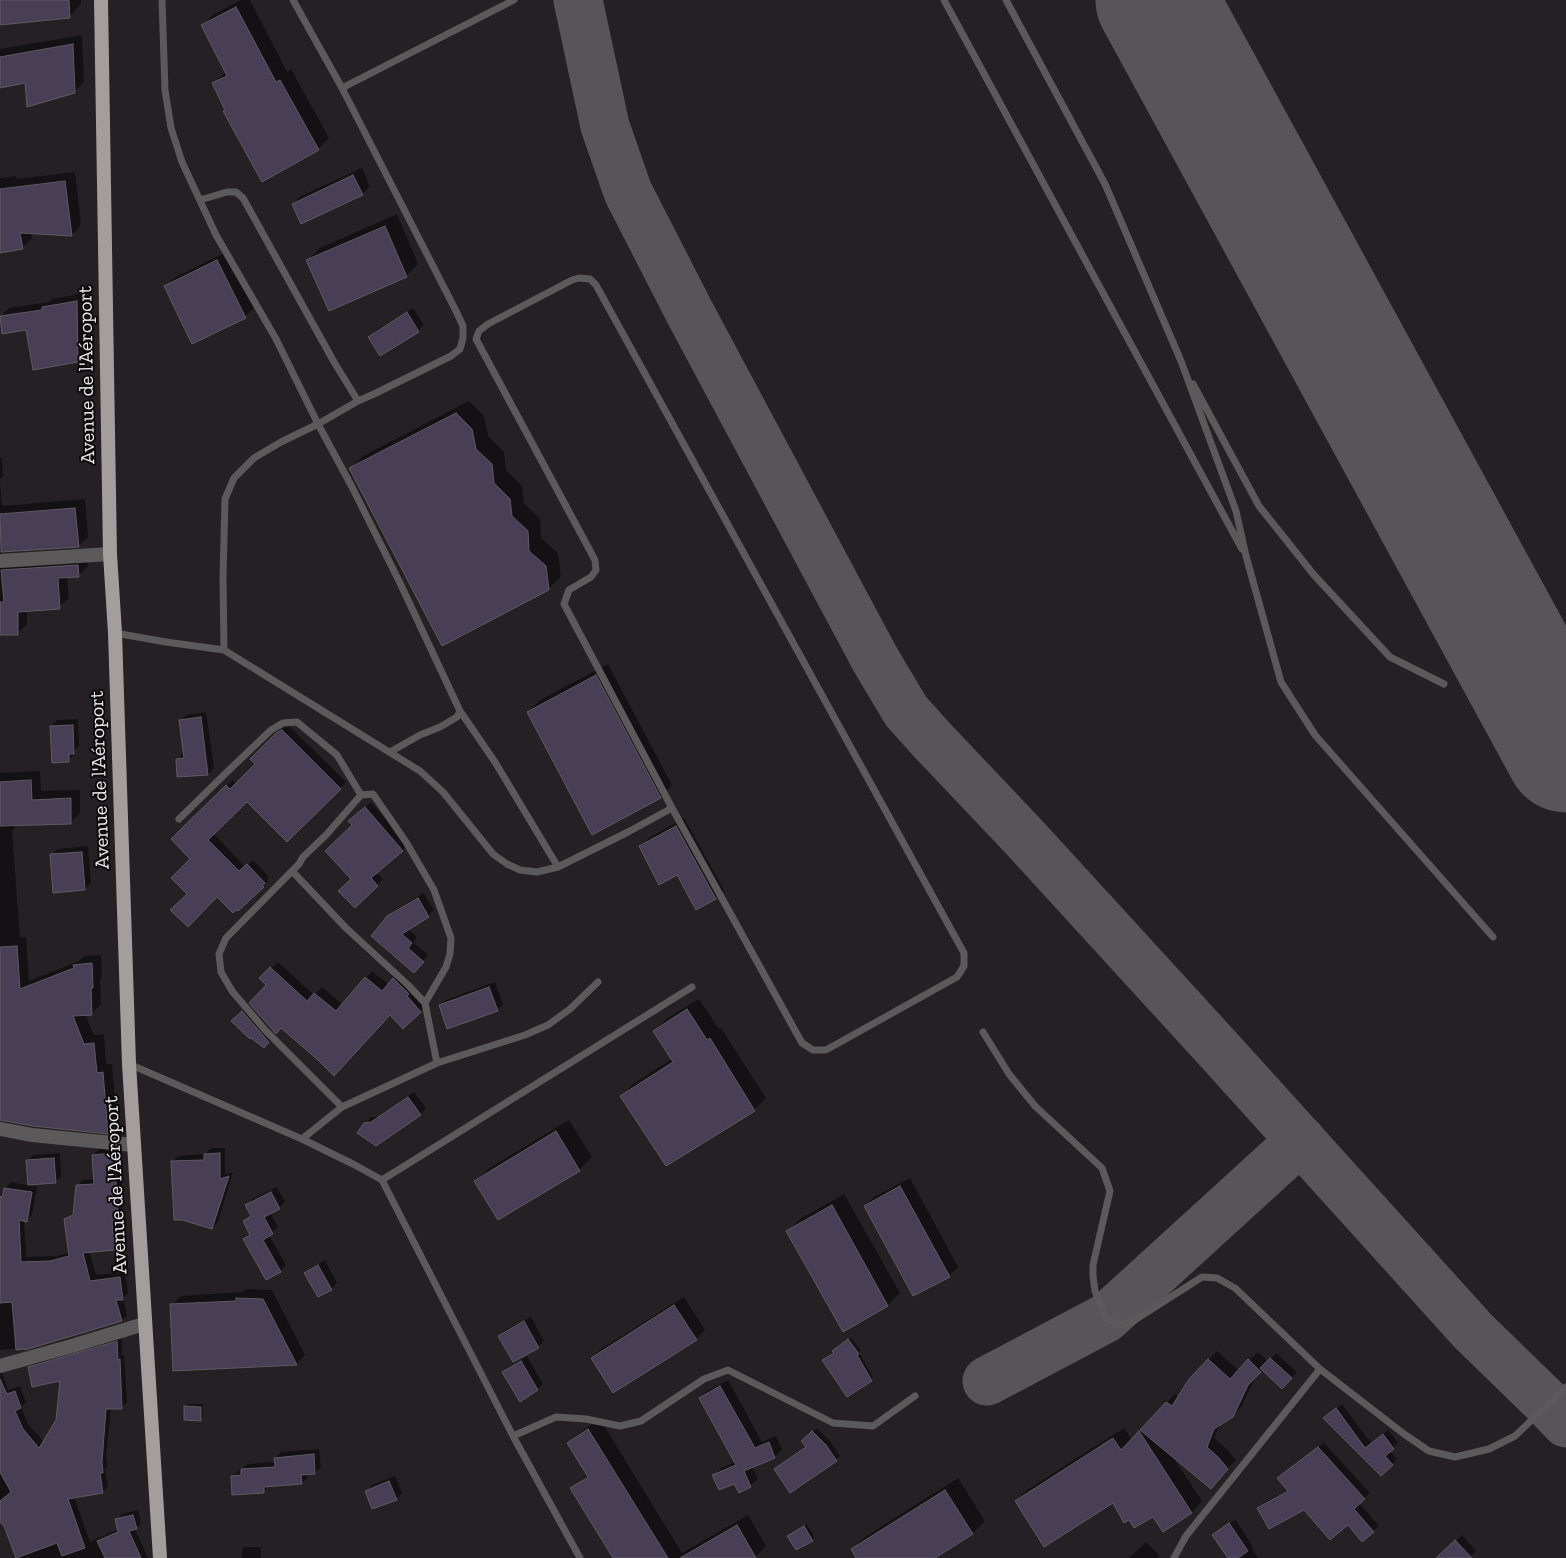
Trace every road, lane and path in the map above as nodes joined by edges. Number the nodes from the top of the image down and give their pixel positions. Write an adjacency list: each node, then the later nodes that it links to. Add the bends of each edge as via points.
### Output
1 (101, 0): 12 (highway, Avenue de l'Aéroport)
2 (162, 0): 8 (lane, via 165,90 171,128)
3 (293, 0): 7 (lane)
4 (514, 0): 7 (lane)
5 (944, 0): 13 (lane)
6 (1006, 0): 9 (lane, via 1105,184)
7 (342, 88): 10 (lane, via 463,326 460,348 451,356)
8 (200, 200): 10 (lane, via 227,192 236,192 243,198); 11 (lane)
9 (1181, 361): 13 (lane, via 1236,511); 17 (lane, via 1260,506 1314,574 1390,657)
10 (358, 400): 11 (lane)
11 (318, 424): 16 (lane, via 254,458 234,478 225,498); 18 (lane, via 400,583)
12 (110, 554): 14 (street); 15 (highway, Avenue de l'Aéroport)
13 (1246, 556): 25 (lane, via 1281,682 1315,735)
14 (0, 561)
15 (115, 633): 16 (lane); 31 (highway, Avenue de l'Aéroport)
16 (224, 650): 19 (lane)
17 (1444, 684)
18 (460, 711): 19 (lane, via 457,717 440,727 420,734); 23 (lane, via 495,762)
19 (390, 752): 23 (lane, via 420,771 443,792 493,854 520,870 537,872)
20 (361, 795): 22 (lane, via 337,755 297,722 283,723 271,730); 24 (lane); 28 (lane, via 373,794 406,842 434,890 451,938 446,967)
21 (672, 808): 21 (lane, via 564,604 569,590 591,577 596,570 595,560 476,339 479,331 488,324 580,278 590,279 596,285 964,953 964,966 949,982 826,1050 813,1050 802,1044); 23 (lane)
22 (179, 819)
23 (558, 867)
24 (292, 871): 28 (lane); 32 (lane, via 226,938 219,954 221,972 232,991 265,1030)
25 (1493, 936)
26 (598, 982): 30 (lane, via 548,1025)
27 (692, 987): 36 (lane)
28 (424, 1003): 30 (lane)
29 (983, 1032): 39 (lane, via 1009,1074 1035,1106 1102,1168 1110,1191 1093,1276 1106,1318 1120,1325 1130,1323 1202,1277 1217,1278 1235,1288)
30 (437, 1063): 32 (lane)
31 (128, 1064): 34 (lane); 35 (highway, Avenue de l'Aéroport)
32 (342, 1107): 34 (lane)
33 (0, 1129): 35 (street)
34 (302, 1139): 36 (lane)
35 (133, 1145): 37 (highway, Avenue de l'Aéroport)
36 (382, 1180): 42 (lane)
37 (144, 1324): 38 (street); 43 (highway, Avenue de l'Aéroport)
38 (0, 1366)
39 (1320, 1369): 40 (lane, via 1429,1451 1455,1458 1489,1449 1515,1436); 45 (lane, via 1186,1536)
40 (1566, 1387)
41 (915, 1396): 42 (lane, via 873,1426 833,1423 728,1370 704,1379 641,1421 620,1426 556,1416)
42 (513, 1436): 44 (lane)
43 (160, 1558)
44 (580, 1558)
45 (1174, 1558)

